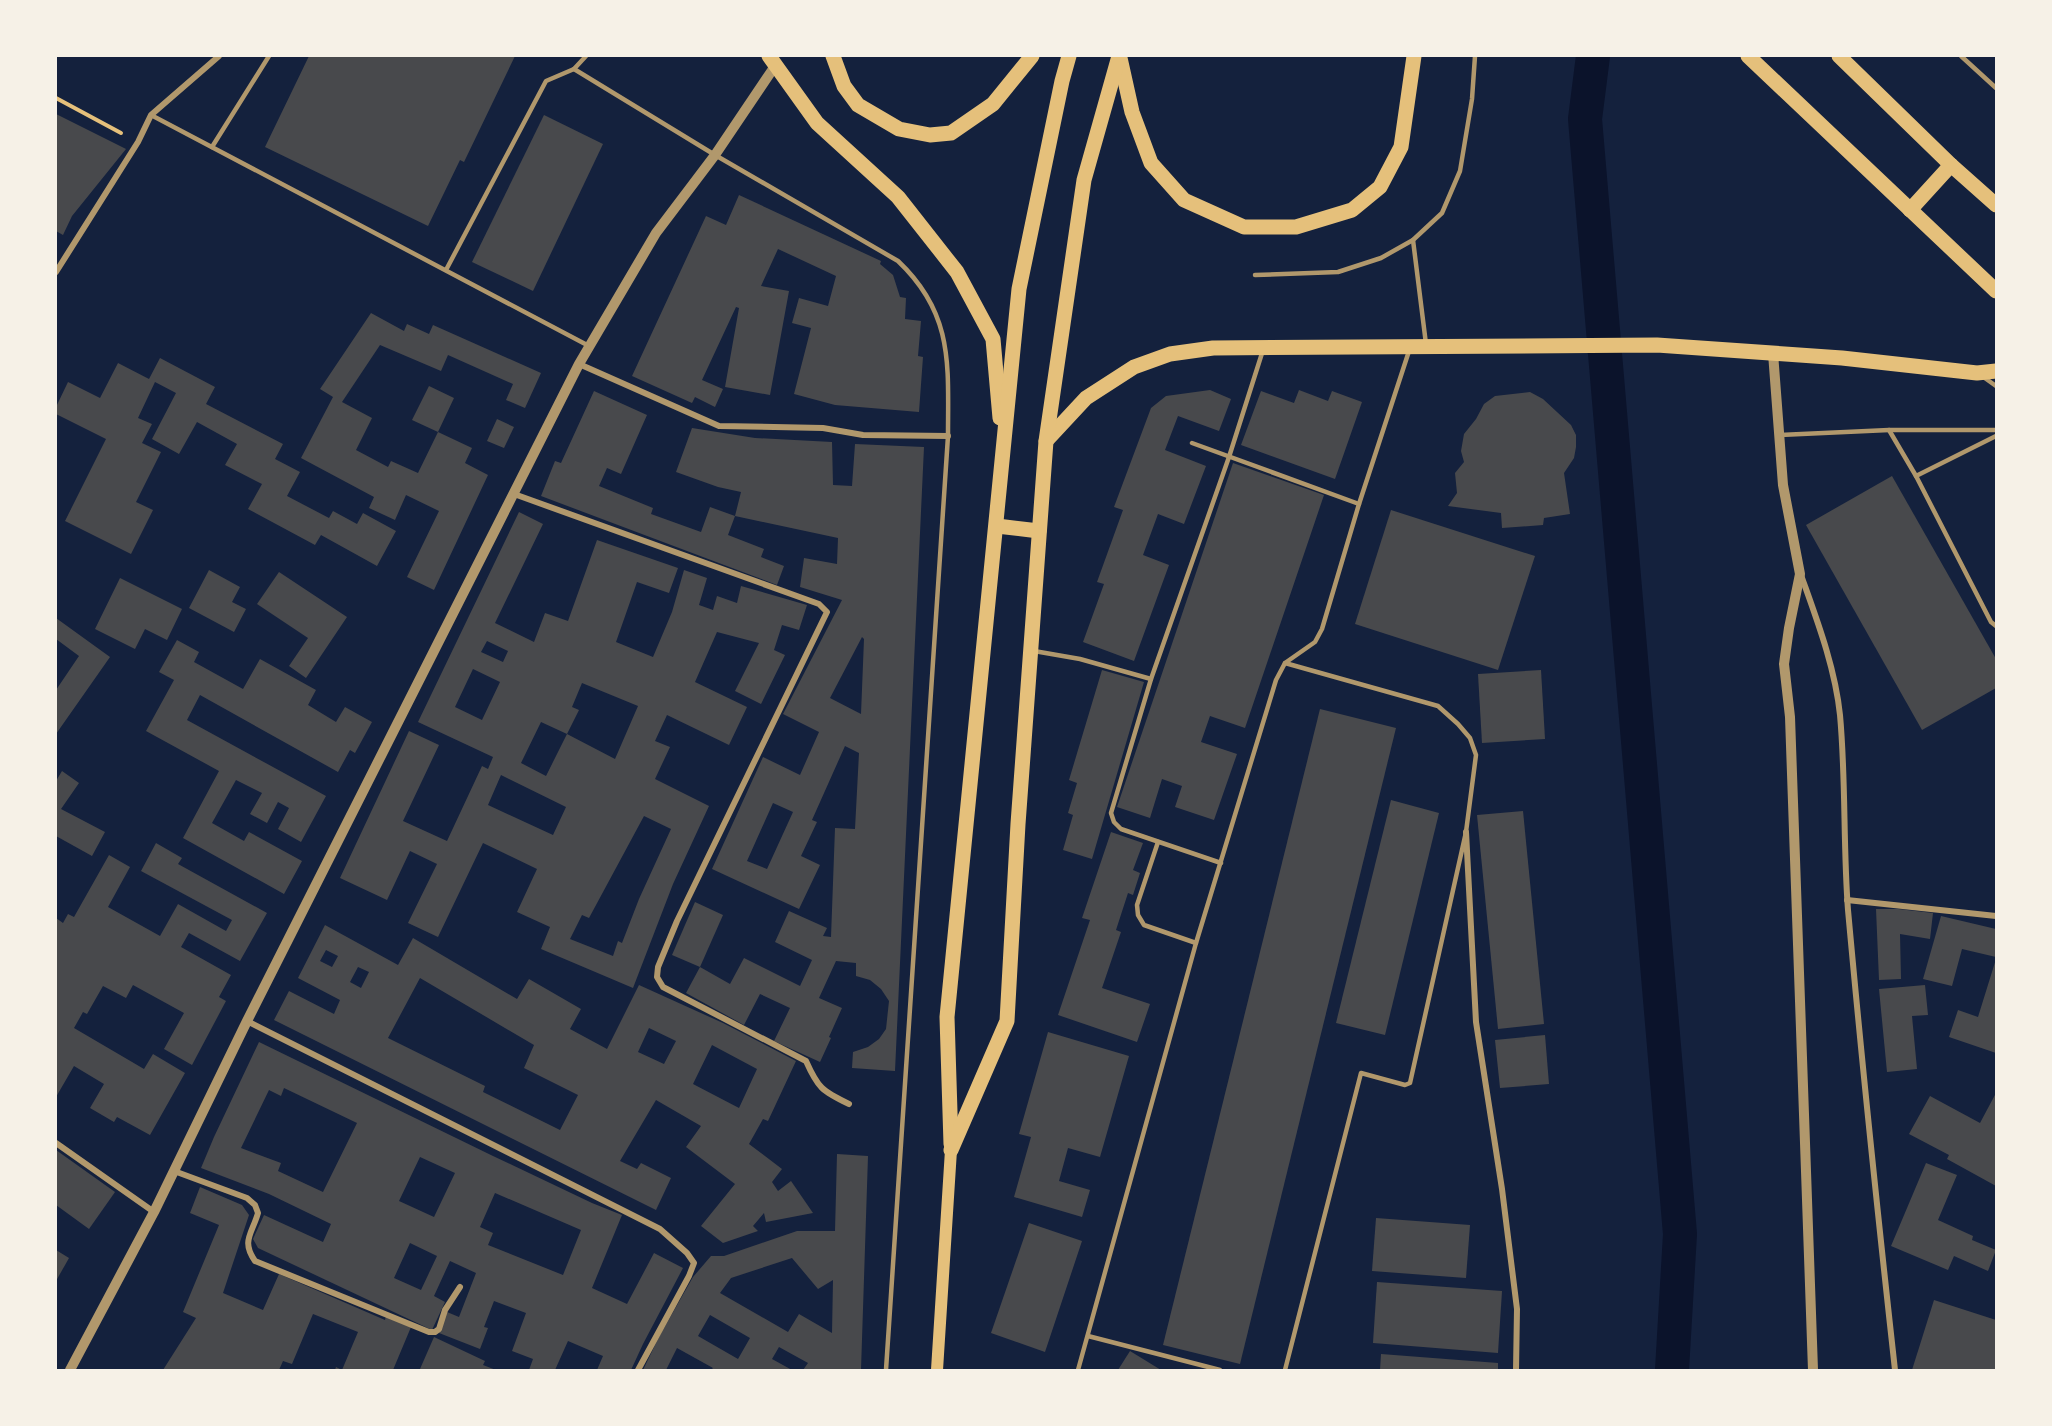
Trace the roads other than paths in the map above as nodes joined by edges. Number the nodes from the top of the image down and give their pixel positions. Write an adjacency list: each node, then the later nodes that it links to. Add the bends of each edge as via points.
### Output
1 (219, 56): 16 (street)
2 (269, 56): 17 (lane)
3 (586, 56): 14 (lane)
4 (832, 56): 5 (main road, via 843,86 858,105 899,129 930,135 951,133 993,104)
5 (1032, 56)
6 (1069, 56): 43 (main road, via 1019,289)
7 (1119, 56): 8 (main road, via 1132,112 1151,163 1184,200 1244,227 1296,227 1352,210 1380,187 1401,147); 41 (main road, via 1084,180)
8 (1414, 56)
9 (1475, 56): 22 (lane, via 1460,171 1442,213)
10 (1748, 56): 21 (main road)
11 (1839, 56): 19 (main road)
12 (1961, 56): 15 (lane)
13 (772, 61): 18 (street); 43 (main road, via 817,123 898,197 957,272 993,339)
14 (574, 69): 18 (lane); 23 (lane, via 546,81)
15 (1996, 88)
16 (151, 115): 17 (lane); 24 (street)
17 (212, 147): 23 (lane)
18 (716, 155): 27 (street, via 656,233); 39 (lane, via 898,261 915,277 929,298 944,336)
19 (1951, 165): 20 (main road); 21 (main road)
20 (1996, 205)
21 (1910, 210): 26 (main road)
22 (1413, 240): 25 (lane, via 1381,258 1338,272); 30 (lane)
23 (446, 270): 27 (lane)
24 (56, 272)
25 (1255, 275)
26 (1996, 291)
27 (590, 346): 32 (street)
28 (1264, 347): 29 (main road); 41 (main road, via 1170,354 1134,367 1086,398); 44 (lane)
29 (1410, 347): 30 (main road); 47 (lane)
30 (1427, 347): 31 (main road, via 1658,345)
31 (1773, 353): 34 (main road); 38 (street)
32 (579, 364): 39 (street, via 719,426); 46 (street)
33 (1996, 371): 34 (main road)
34 (1977, 373): 35 (lane)
35 (1996, 386)
36 (1889, 430): 37 (lane); 38 (lane); 45 (lane)
37 (1996, 430)
38 (1779, 435): 50 (street, via 1783,485)
39 (948, 436): 71 (lane)
40 (1996, 436): 45 (lane)
41 (1046, 441): 49 (main road)
42 (1192, 443): 44 (lane)
43 (1004, 455): 48 (main road)
44 (1229, 457): 47 (lane); 54 (lane)
45 (1916, 476): 51 (lane)
46 (514, 494): 61 (street); 62 (street, via 819,604 826,612 677,921 657,977 663,987 806,1061 826,1093)
47 (1359, 504): 53 (lane, via 1322,629 1315,642)
48 (997, 526): 49 (main road); 64 (main road, via 947,1017)
49 (1039, 531): 52 (main road)
50 (1800, 574): 58 (street, via 1820,628 1840,714); 77 (street, via 1784,664 1790,717)
51 (1996, 626)
52 (1030, 650): 54 (lane); 64 (main road, via 1007,1021)
53 (1285, 663): 55 (lane, via 1438,706 1458,724 1470,738 1476,755); 57 (lane, via 1276,680)
54 (1151, 679): 56 (lane, via 1111,813 1121,829)
55 (1466, 832): 75 (lane, via 1410,1083 1361,1074); 76 (street, via 1476,1022 1517,1309)
56 (1158, 842): 57 (lane); 60 (lane, via 1137,905 1138,915 1144,925)
57 (1221, 863): 60 (lane)
58 (1847, 900): 59 (street); 78 (street)
59 (1996, 916)
60 (1196, 943): 68 (lane)
61 (247, 1021): 65 (street); 70 (street, via 667,1235 694,1263)
62 (849, 1104)
63 (56, 1143): 66 (street)
64 (951, 1150): 72 (main road)
65 (174, 1171): 66 (street); 67 (street, via 247,1198 255,1205 258,1213 247,1241 255,1261 429,1332 439,1329 445,1310)
66 (154, 1212): 69 (street)
67 (460, 1287)
68 (1088, 1336): 73 (lane); 74 (lane)
69 (70, 1371)
70 (638, 1371)
71 (886, 1371)
72 (937, 1371)
73 (1078, 1371)
74 (1220, 1371)
75 (1285, 1371)
76 (1516, 1371)
77 (1813, 1371)
78 (1895, 1371)

